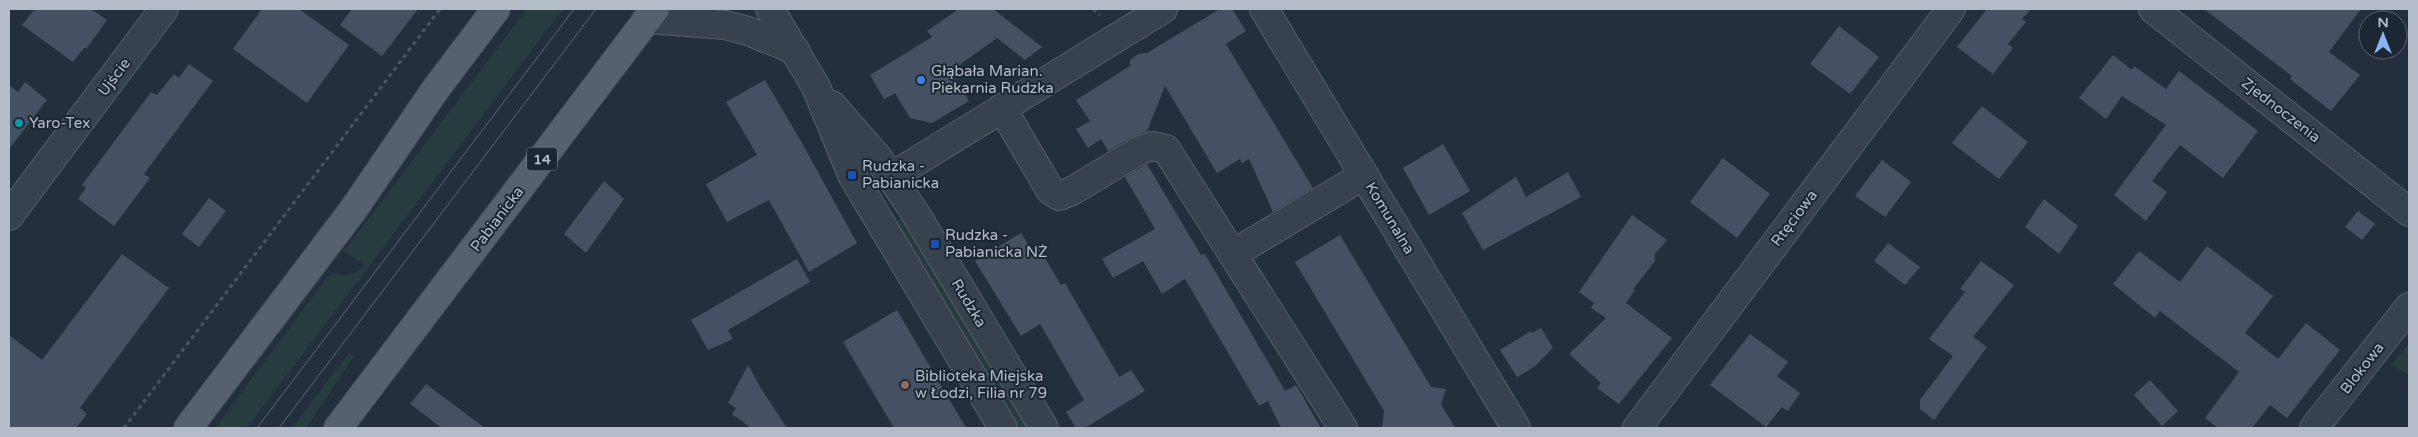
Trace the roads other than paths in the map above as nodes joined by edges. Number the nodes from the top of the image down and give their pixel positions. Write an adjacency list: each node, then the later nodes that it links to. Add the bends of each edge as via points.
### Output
1 (164, 9): 15 (street, Ujście)
2 (496, 9): 18 (main road, via 322,250)
3 (770, 9): 9 (street, Rudzka)
4 (1162, 9): 11 (street)
5 (1264, 9): 12 (street, Komunalna)
6 (1951, 9): 24 (street, Rtęciowa)
7 (2163, 12): 14 (street, Zjednoczenia)
8 (651, 14): 9 (street, via 748,30); 19 (main road, Pabianicka / 14)
9 (795, 50): 10 (street, Rudzka)
10 (816, 86): 13 (street, Rudzka, via 879,159); 20 (street, Rudzka, via 852,175)
11 (1002, 108): 13 (street); 16 (street, via 1050,190 1059,196 1140,150 1152,146 1166,149)
12 (1364, 175): 16 (street); 23 (street, Komunalna)
13 (891, 178): 21 (street, Rudzka)
14 (2409, 212)
15 (9, 216)
16 (1233, 254): 22 (street)
17 (2409, 307): 25 (street, Blokowa)
18 (188, 428)
19 (338, 428)
20 (1003, 428)
21 (1044, 428)
22 (1343, 428)
23 (1516, 428)
24 (1637, 428)
25 (2314, 428)

